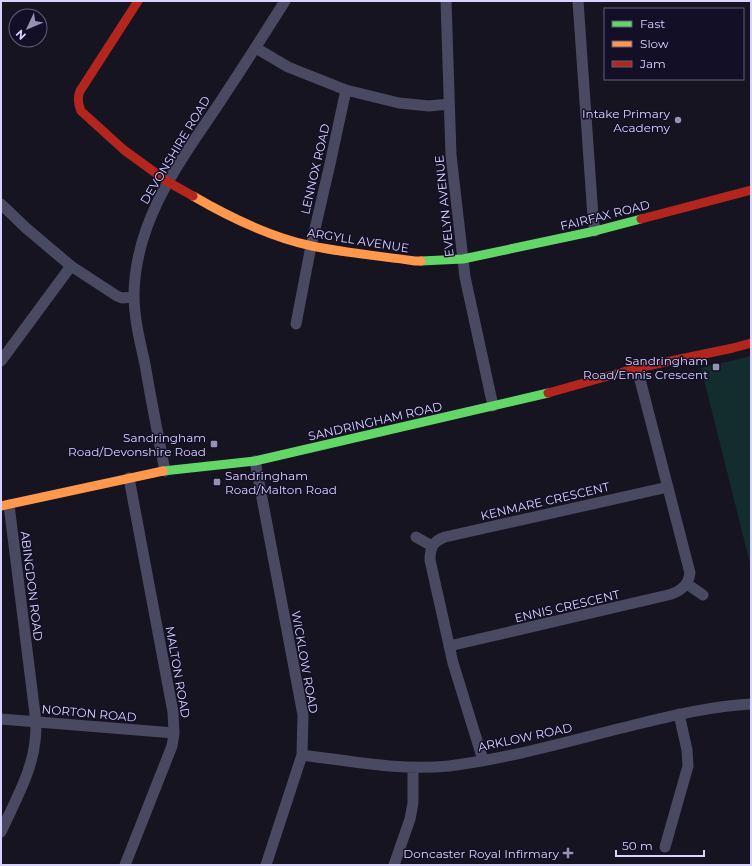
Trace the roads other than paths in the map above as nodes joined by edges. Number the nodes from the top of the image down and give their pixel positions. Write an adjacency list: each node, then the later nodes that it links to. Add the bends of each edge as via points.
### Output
1 (138, 1): 8 (street, ARGYLL AVENUE, via 80,91 78,105 81,111 124,150)
2 (285, 1): 5 (street, DEVONSHIRE ROAD)
3 (446, 1): 7 (street, EVELYN AVENUE)
4 (578, 1): 11 (street)
5 (256, 48): 6 (street, via 288,67); 8 (street, DEVONSHIRE ROAD)
6 (346, 90): 7 (street, via 399,103 429,106); 12 (street, LENNOX ROAD)
7 (449, 104): 13 (street, EVELYN AVENUE, via 451,155)
8 (168, 182): 12 (street, ARGYLL AVENUE, via 224,214 275,235); 15 (street, DEVONSHIRE ROAD, via 144,236 135,278)
9 (751, 190): 11 (street, FAIRFAX ROAD)
10 (1, 204): 14 (street)
11 (596, 231): 13 (street, FAIRFAX ROAD)
12 (311, 246): 13 (street, ARGYLL AVENUE, via 415,261); 16 (street, LENNOX ROAD)
13 (463, 259): 20 (street, EVELYN AVENUE)
14 (71, 266): 15 (street, via 117,296); 18 (street)
15 (134, 297): 22 (street, DEVONSHIRE ROAD, via 138,332)
16 (296, 324)
17 (751, 343): 19 (street, SANDRINGHAM ROAD)
18 (1, 361)
19 (637, 368): 20 (street, SANDRINGHAM ROAD); 24 (street)
20 (493, 406): 21 (street, SANDRINGHAM ROAD)
21 (255, 461): 22 (street, SANDRINGHAM ROAD); 36 (street, WICKLOW ROAD, via 303,715)
22 (165, 471): 23 (street, SANDRINGHAM ROAD)
23 (129, 478): 25 (street, SANDRINGHAM ROAD); 35 (street, MALTON ROAD, via 174,712)
24 (668, 487): 27 (street, KENMARE CRESCENT, via 445,537 438,539); 28 (street, via 690,573)
25 (5, 505): 34 (street, ABINGDON ROAD)
26 (416, 537): 27 (street)
27 (432, 546): 30 (street, via 430,560)
28 (687, 584): 29 (street); 30 (street, ENNIS CRESCENT, via 677,593)
29 (703, 595)
30 (449, 646): 37 (street)
31 (751, 704): 32 (street, ARKLOW ROAD)
32 (679, 714): 37 (street, ARKLOW ROAD); 40 (street, via 688,766)
33 (1, 719): 34 (street, NORTON ROAD)
34 (36, 722): 35 (street, NORTON ROAD); 39 (street, ABINGDON ROAD, via 32,759)
35 (174, 733): 41 (street, MALTON ROAD, via 172,746)
36 (302, 755): 38 (street, ARKLOW ROAD); 42 (street, WICKLOW ROAD)
37 (483, 760): 38 (street, ARKLOW ROAD, via 449,766)
38 (413, 768): 43 (street, via 413,803 410,819)
39 (1, 832)
40 (665, 847)
41 (125, 865)
42 (266, 865)
43 (394, 865)

